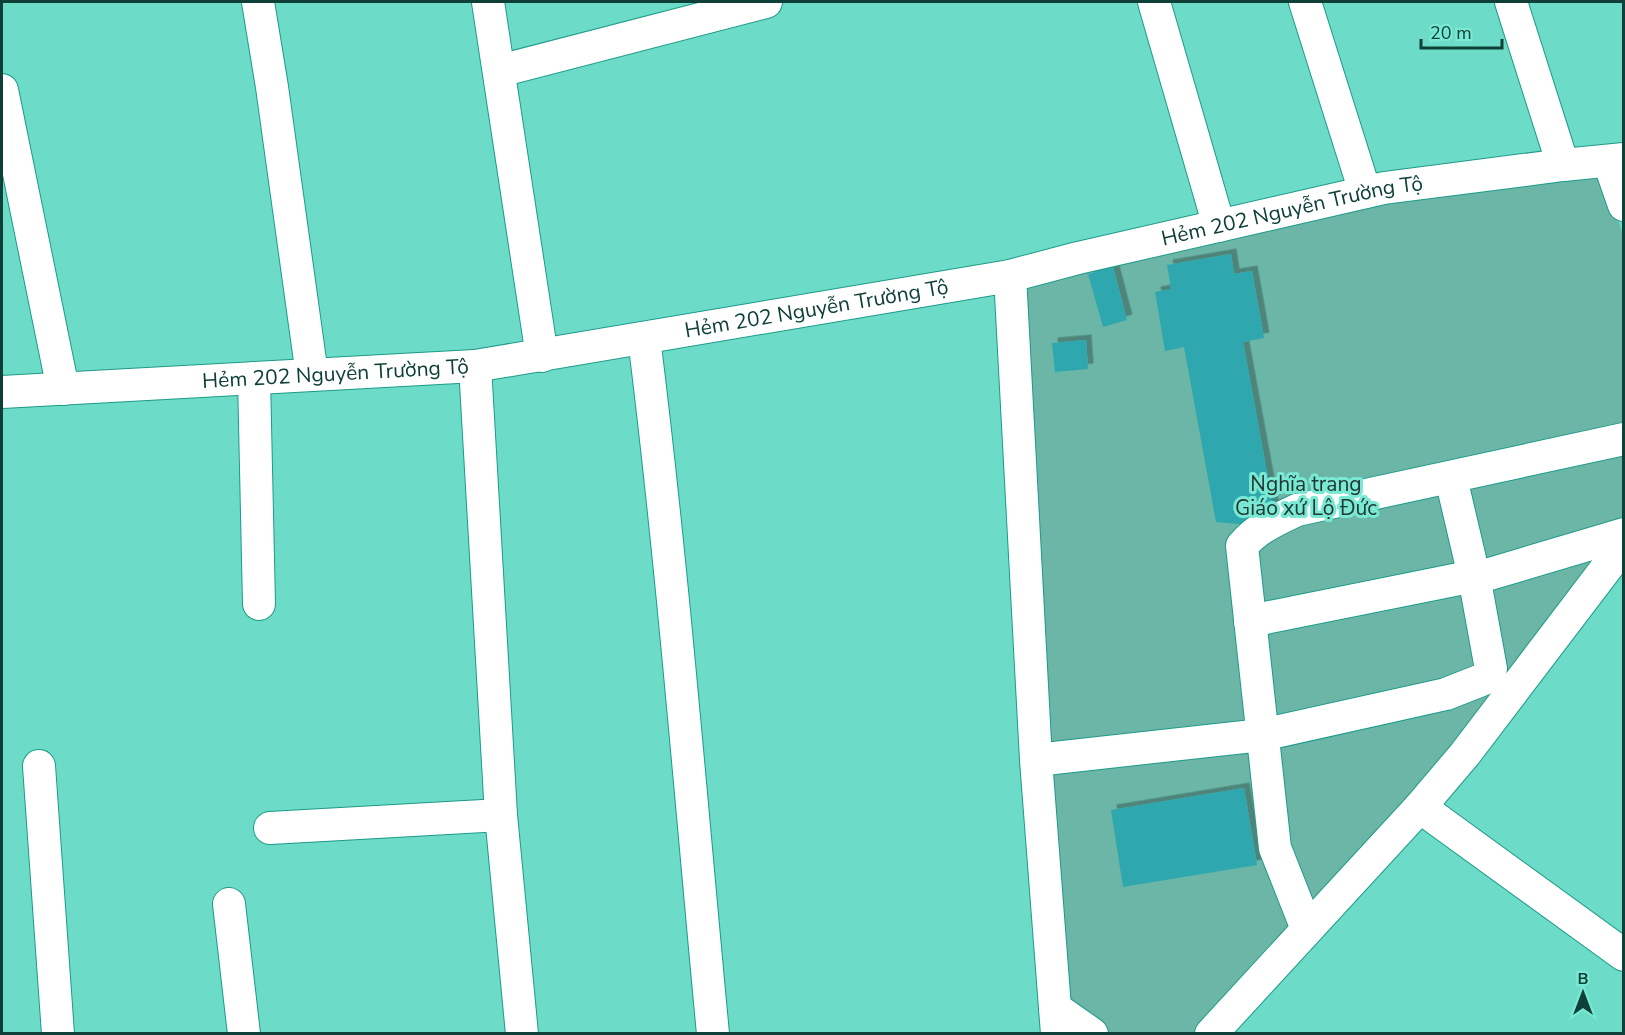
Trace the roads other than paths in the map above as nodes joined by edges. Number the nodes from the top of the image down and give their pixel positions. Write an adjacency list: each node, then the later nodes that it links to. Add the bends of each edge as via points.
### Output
1 (258, 2): 18 (street)
2 (488, 2): 7 (street)
3 (766, 2): 7 (street)
4 (1154, 2): 13 (street)
5 (1305, 2): 11 (street)
6 (1511, 2): 10 (street)
7 (499, 70): 16 (street)
8 (2, 90): 20 (street)
9 (1616, 161): 10 (street, Hẻm 202 Nguyễn Trường Tộ); 12 (street)
10 (1563, 165): 11 (street, Hẻm 202 Nguyễn Trường Tộ)
11 (1365, 192): 13 (street, Hẻm 202 Nguyễn Trường Tộ)
12 (1623, 205)
13 (1219, 226): 14 (street, Hẻm 202 Nguyễn Trường Tộ)
14 (1010, 276): 15 (street, Hẻm 202 Nguyễn Trường Tộ); 30 (street)
15 (644, 338): 16 (street, Hẻm 202 Nguyễn Trường Tộ); 42 (street, via 663,494)
16 (542, 356): 17 (street, Hẻm 202 Nguyễn Trường Tộ)
17 (475, 366): 18 (street, Hẻm 202 Nguyễn Trường Tộ); 33 (street)
18 (312, 375): 19 (street, Hẻm 202 Nguyễn Trường Tộ)
19 (254, 378): 20 (street, Hẻm 202 Nguyễn Trường Tộ); 27 (street)
20 (63, 389): 21 (street, Hẻm 202 Nguyễn Trường Tộ)
21 (2, 392)
22 (1623, 439): 23 (street)
23 (1451, 478): 26 (street); 28 (street, via 1297,510 1263,526 1242,546)
24 (1623, 534): 26 (street)
25 (1623, 545): 32 (street, via 1465,754)
26 (1474, 576): 28 (street); 29 (street, via 1491,669 1484,679 1446,694)
27 (259, 604)
28 (1250, 621): 29 (street)
29 (1262, 735): 30 (street); 36 (street, via 1275,848)
30 (1036, 760): 38 (street)
31 (39, 766): 39 (street)
32 (1420, 807): 36 (street); 37 (street)
33 (501, 815): 34 (street); 41 (street)
34 (270, 828)
35 (229, 904): 40 (street)
36 (1307, 929): 44 (street)
37 (1623, 955)
38 (1056, 1021): 43 (street)
39 (58, 1034)
40 (244, 1034)
41 (522, 1034)
42 (713, 1034)
43 (1092, 1034)
44 (1211, 1034)

